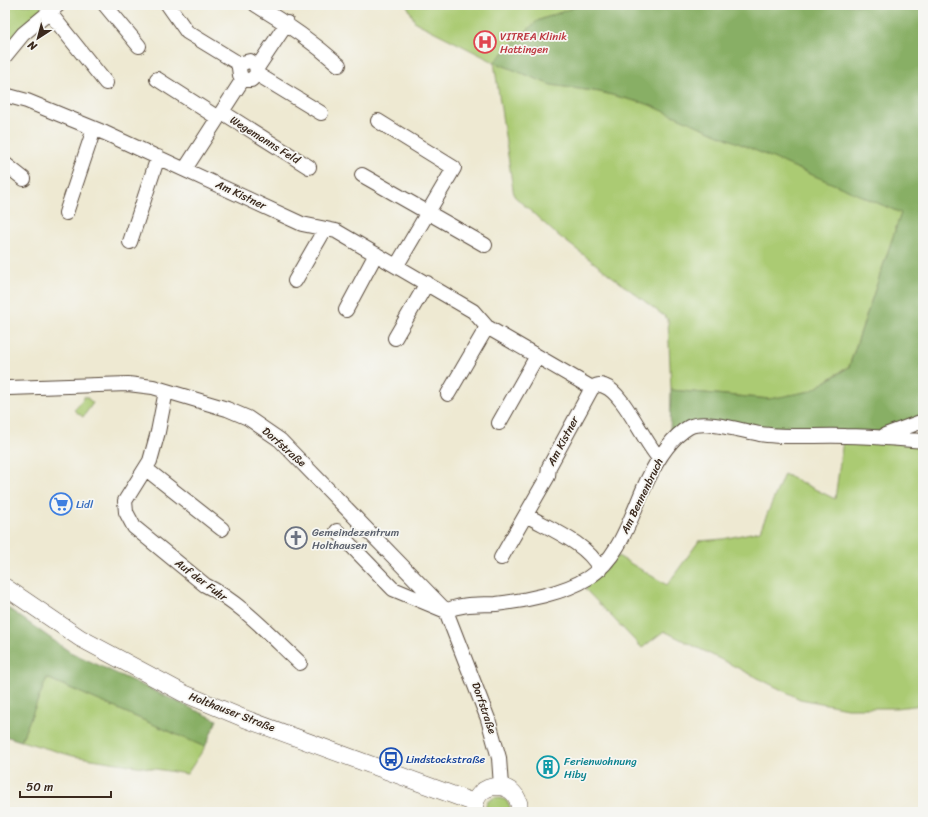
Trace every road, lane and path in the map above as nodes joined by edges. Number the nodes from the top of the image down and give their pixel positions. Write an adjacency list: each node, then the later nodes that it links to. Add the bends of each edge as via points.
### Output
1 (105, 5): 6 (street)
2 (168, 5): 8 (street, via 187,32)
3 (256, 5): 5 (street)
4 (54, 9): 7 (street, via 23,34); 13 (street)
5 (287, 23): 9 (street, via 314,42); 10 (street)
6 (139, 46)
7 (5, 56)
8 (241, 65): 10 (street, via 250,61); 12 (street, via 239,72)
9 (339, 65)
10 (257, 71): 12 (street, via 250,80); 15 (street)
11 (157, 79): 16 (street, Wegemanns Feld)
12 (243, 79): 16 (street, Wegemanns Feld)
13 (106, 83)
14 (5, 95): 18 (street, Am Kistner, via 27,101)
15 (321, 113)
16 (220, 115): 21 (street, Wegemanns Feld); 22 (street, Wegemanns Feld)
17 (378, 121): 25 (street, via 454,168)
18 (94, 129): 19 (street, Am Kistner); 26 (street)
19 (158, 157): 22 (street, Am Kistner); 28 (street)
20 (5, 164): 24 (street)
21 (309, 167)
22 (185, 169): 27 (street, Am Kistner, via 302,224)
23 (362, 174): 25 (street)
24 (24, 179)
25 (428, 212): 29 (street); 31 (street)
26 (66, 213)
27 (325, 229): 30 (street, Am Kistner, via 336,232); 32 (street)
28 (130, 242)
29 (485, 245)
30 (376, 254): 31 (street, Am Kistner); 34 (street)
31 (397, 265): 33 (street, Am Kistner)
32 (296, 281)
33 (427, 283): 35 (street, Am Kistner, via 473,311); 36 (street)
34 (346, 310)
35 (487, 327): 37 (street, Am Kistner); 41 (street)
36 (396, 338)
37 (537, 356): 39 (street, Am Kistner); 43 (street)
38 (6, 387): 40 (street, Dorfstraße, via 128,384)
39 (592, 388): 46 (street, Am Kistner, via 604,386 613,392); 48 (street, Am Kistner)
40 (166, 391): 47 (street, Auf der Fuhr, via 154,450); 54 (street, Dorfstraße, via 248,418 280,440)
41 (448, 394)
42 (923, 421): 44 (street)
43 (499, 423)
44 (879, 438): 45 (street, Am Bennenbruch); 46 (street, Am Bennenbruch, via 763,435 705,424 690,427 678,436)
45 (923, 441)
46 (659, 458): 52 (street, Am Bennenbruch, via 617,547)
47 (146, 469): 49 (street); 55 (street, Auf der Fuhr, via 125,501 126,512 134,527 205,586 234,605)
48 (526, 515): 51 (street, Am Kistner); 52 (street, via 585,549)
49 (222, 529)
50 (338, 531): 54 (street, via 393,589)
51 (501, 558)
52 (600, 569): 54 (street, Am Bennenbruch, via 575,585 535,597 507,603 458,606)
53 (5, 587): 57 (street, Holthauser Straße, via 80,638 182,693)
54 (446, 611): 56 (street, Dorfstraße, via 488,719 499,758)
55 (300, 663)
56 (501, 786): 57 (street, Holthauser Straße, via 485,790); 58 (street, via 517,797)
57 (475, 807)
58 (519, 812)

